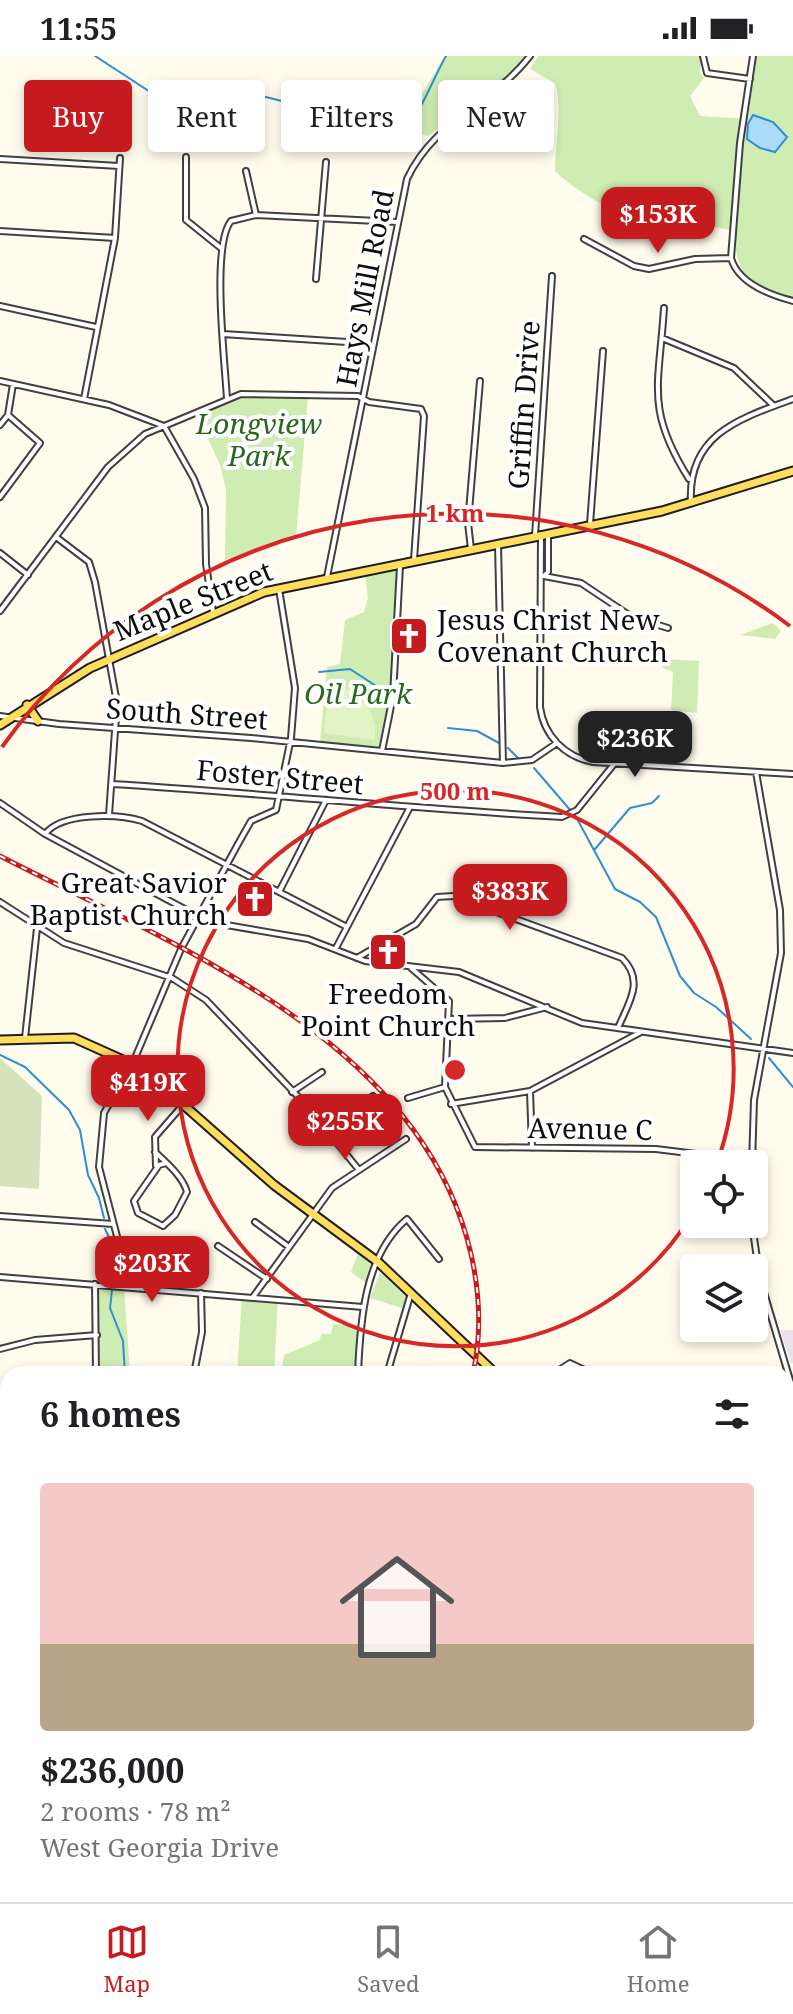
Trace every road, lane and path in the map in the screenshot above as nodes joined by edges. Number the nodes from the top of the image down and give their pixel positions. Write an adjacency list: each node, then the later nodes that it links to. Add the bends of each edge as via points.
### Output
1 (530, 56): 13 (street, Hays Mill Road, via 500,88 427,144 407,179)
2 (703, 56): 4 (street, via 707,73)
3 (753, 56): 4 (street)
4 (750, 79): 18 (street)
5 (186, 157): 17 (street, via 186,220)
6 (120, 158): 9 (street)
7 (0, 159): 9 (street)
8 (326, 162): 12 (street)
9 (119, 166): 15 (street)
10 (246, 171): 11 (street)
11 (256, 215): 12 (street); 17 (street, via 227,226)
12 (323, 219): 13 (street); 20 (street)
13 (397, 222): 32 (street, Hays Mill Road)
14 (0, 231): 15 (street)
15 (115, 238): 24 (street)
16 (584, 239): 18 (street, via 649,269)
17 (223, 250): 25 (street)
18 (731, 258): 21 (street, via 733,267 750,282)
19 (552, 276): 45 (street, Griffin Drive)
20 (316, 279)
21 (793, 301)
22 (0, 306): 24 (street)
23 (664, 308): 26 (street)
24 (96, 327): 33 (street)
25 (223, 334): 27 (street); 34 (street)
26 (662, 338): 36 (street, via 734,368); 41 (street, via 660,426)
27 (347, 342)
28 (603, 351): 44 (street)
29 (0, 381): 31 (street)
30 (480, 381): 48 (street, via 468,523)
31 (13, 384): 33 (street); 37 (street)
32 (364, 398): 34 (street, via 251,392); 50 (street, via 421,409 424,416); 54 (street, Hays Mill Road)
33 (84, 399): 39 (street)
34 (227, 399): 39 (street)
35 (793, 399): 36 (street)
36 (774, 406): 41 (street, via 713,438)
37 (8, 415): 38 (street); 42 (street, via 40,443)
38 (0, 425)
39 (164, 426): 46 (street, via 136,439 116,457); 59 (street, via 205,508)
40 (793, 471): 43 (main road, Maple Street)
41 (689, 479): 43 (street)
42 (0, 497)
43 (691, 503): 44 (main road, Maple Street)
44 (590, 526): 45 (main road, Maple Street)
45 (542, 535): 47 (main road, Maple Street); 53 (street, Griffin Drive, via 548,572)
46 (56, 537): 52 (street); 61 (street, via 89,562)
47 (498, 544): 48 (main road, Maple Street); 71 (street)
48 (471, 549): 50 (main road, Maple Street)
49 (0, 553): 52 (street)
50 (414, 560): 51 (main road, Maple Street)
51 (400, 563): 54 (main road, Maple Street); 70 (street, via 393,696)
52 (28, 575): 57 (street)
53 (544, 576): 60 (street, via 581,583 632,617); 69 (street, Griffin Drive, via 540,707)
54 (327, 577): 55 (main road, Maple Street)
55 (278, 588): 59 (main road, Maple Street); 68 (street, via 295,680)
56 (0, 599): 57 (street)
57 (6, 604): 58 (street)
58 (0, 611)
59 (213, 612): 61 (main road, Maple Street)
60 (668, 628)
61 (109, 658): 62 (main road, Maple Street); 67 (street)
62 (27, 705): 64 (main road, Maple Street); 65 (main road)
63 (0, 716): 64 (street, South Street)
64 (10, 717): 65 (street, South Street); 66 (main road, Maple Street)
65 (38, 721): 67 (street, South Street)
66 (0, 725)
67 (117, 728): 68 (street, South Street); 75 (street)
68 (290, 742): 70 (street, South Street); 76 (street)
69 (557, 743): 71 (street, South Street, via 532,760); 72 (street, via 580,759)
70 (382, 751): 71 (street, South Street)
71 (503, 763)
72 (614, 764): 73 (street); 79 (street, Foster Street, via 577,810 562,817)
73 (756, 772): 74 (street); 98 (street, via 781,928 780,978)
74 (793, 774)
75 (112, 784): 76 (street, Foster Street); 80 (street)
76 (279, 795): 77 (street, Foster Street); 82 (street, via 276,810 251,821)
77 (326, 800): 79 (street, Foster Street); 83 (street)
78 (0, 803): 81 (street)
79 (409, 809): 86 (street)
80 (109, 815): 81 (street, via 60,824); 82 (street, via 142,821)
81 (45, 834): 85 (street)
82 (228, 863): 83 (street); 85 (street)
83 (279, 891): 86 (street)
84 (0, 902): 87 (street)
85 (198, 917): 88 (street); 91 (street)
86 (345, 926): 88 (street)
87 (37, 928): 91 (street, via 75,948); 96 (street)
88 (336, 949): 89 (street)
89 (357, 958): 90 (street); 94 (street, via 416,924 437,897 453,896 622,958 632,968 636,987)
90 (410, 967): 92 (street, via 459,972); 93 (street, via 449,1001)
91 (169, 977): 100 (street); 104 (street, via 225,1016)
92 (547, 1007): 93 (street, via 505,1018); 94 (street, via 582,1023)
93 (449, 1019): 102 (street)
94 (618, 1028): 95 (street)
95 (644, 1031): 98 (street); 103 (street)
96 (25, 1038): 97 (main road); 100 (main road, via 79,1039)
97 (0, 1039)
98 (765, 1046): 99 (street); 112 (street, via 754,1100)
99 (793, 1053)
100 (133, 1062): 107 (main road); 121 (street, via 107,1104 99,1139 100,1181)
101 (322, 1072): 104 (street)
102 (445, 1087): 106 (street); 108 (street)
103 (530, 1091): 108 (street); 111 (street)
104 (292, 1092): 109 (street)
105 (373, 1096): 109 (street)
106 (408, 1098)
107 (184, 1104): 113 (street, via 155,1137); 118 (main road)
108 (451, 1104): 111 (street, Avenue C, via 475,1147)
109 (327, 1129): 117 (street)
110 (406, 1139): 117 (street)
111 (532, 1148): 114 (street, Avenue C)
112 (752, 1150)
113 (155, 1152): 115 (street); 116 (street)
114 (680, 1152)
115 (166, 1163): 116 (street); 116 (street, via 187,1192 163,1226 144,1217 134,1204)
116 (156, 1168)
117 (359, 1170): 118 (street, via 332,1188)
118 (313, 1213): 124 (street); 126 (main road)
119 (0, 1216): 121 (street)
120 (255, 1222): 124 (street)
121 (114, 1223): 130 (street)
122 (754, 1238): 142 (street, via 760,1279)
123 (218, 1246): 128 (street)
124 (289, 1247): 128 (street)
125 (439, 1259): 126 (street, via 407,1219)
126 (378, 1262): 132 (main road); 134 (street)
127 (0, 1277): 129 (street)
128 (267, 1279): 133 (street)
129 (95, 1284): 130 (street); 135 (street)
130 (120, 1287): 131 (street)
131 (201, 1293): 133 (street); 138 (street)
132 (411, 1293): 140 (street); 141 (main road)
133 (253, 1297): 134 (street)
134 (363, 1307): 139 (street)
135 (97, 1335): 136 (street); 137 (street)
136 (0, 1349)
137 (96, 1366)
138 (196, 1366)
139 (359, 1366)
140 (389, 1366)
141 (488, 1366)
142 (786, 1366)

